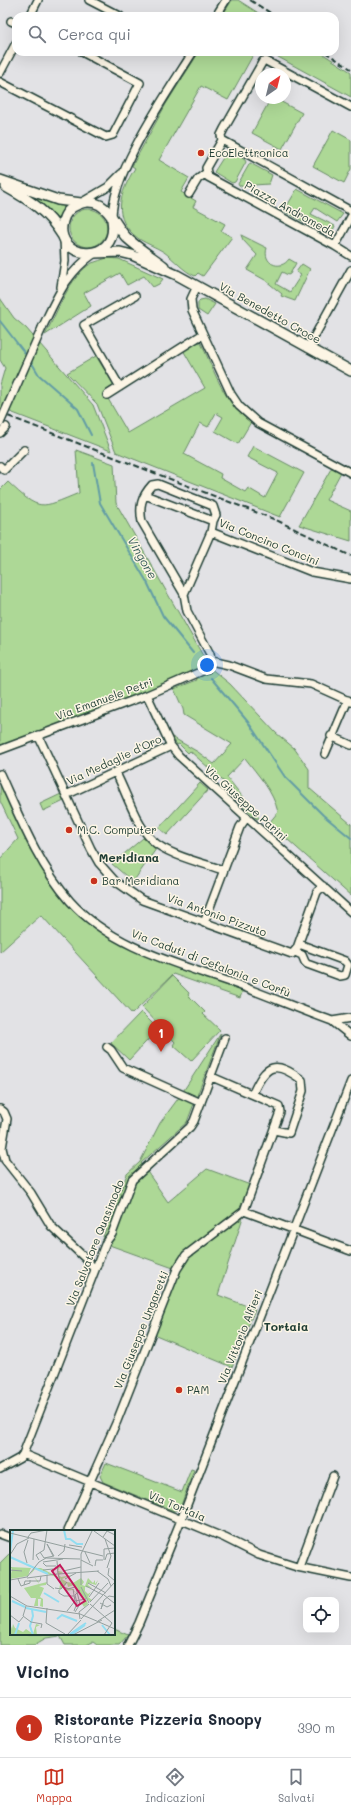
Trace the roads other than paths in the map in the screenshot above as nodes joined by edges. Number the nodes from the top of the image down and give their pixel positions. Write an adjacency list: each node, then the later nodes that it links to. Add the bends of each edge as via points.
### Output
1 (38, 0): 4 (street)
2 (89, 0): 5 (street)
3 (226, 0): 6 (street)
4 (32, 12)
5 (112, 12)
6 (218, 12)
7 (12, 50): 10 (street)
8 (89, 56): 11 (street, via 140,83 113,135 106,137)
9 (190, 56): 14 (street, via 156,111)
10 (0, 73)
11 (0, 82)
12 (351, 107): 13 (street, via 263,61 224,129)
13 (222, 140): 15 (street, via 206,168); 20 (street)
14 (124, 171): 19 (street, via 108,187); 22 (street, via 115,192)
15 (206, 173): 18 (street, via 198,179); 24 (street, Piazza Andromeda, via 208,177)
16 (0, 180): 19 (main road, Via Benedetto Croce, via 58,200)
17 (0, 183): 23 (main road, Via Benedetto Croce, via 38,206 49,216)
18 (189, 194)
19 (82, 203): 22 (main road, Via Benedetto Croce, via 92,202 101,206); 23 (main road, via 71,208 64,218)
20 (351, 211)
21 (351, 217): 24 (street, Piazza Andromeda)
22 (112, 220): 25 (main road, via 114,227 110,240); 28 (main road, Via Benedetto Croce, via 127,238)
23 (64, 238): 25 (main road, Via Benedetto Croce, via 73,249 88,254); 30 (street, via 65,261)
24 (335, 246): 26 (street)
25 (95, 253): 28 (main road, Via Benedetto Croce, via 120,252 132,255); 30 (street, via 78,266)
26 (351, 256)
27 (351, 270): 33 (street)
28 (177, 275): 29 (main road, Via Benedetto Croce)
29 (197, 286): 32 (street, via 191,300 192,310); 33 (main road, Via Benedetto Croce)
30 (61, 287): 37 (street, bridge)
31 (135, 296): 35 (street, via 84,325)
32 (203, 334): 35 (street); 41 (street, via 231,394 248,416)
33 (308, 348): 34 (main road, Via Benedetto Croce)
34 (351, 371)
35 (120, 387): 36 (street)
36 (107, 395)
37 (3, 425): 38 (street)
38 (0, 433)
39 (24, 450): 40 (street, via 4,470)
40 (0, 466)
41 (351, 473)
42 (145, 495): 43 (street); 43 (street, via 152,485 158,484 213,506 216,515); 46 (street, via 140,508 142,522)
43 (213, 521): 44 (street, Via Concino Concini)
44 (211, 532): 45 (street, Via Concino Concini, via 312,572); 46 (street)
45 (351, 579)
46 (184, 594): 47 (street, via 187,611 210,654)
47 (211, 661): 48 (street, Via Emanuele Petri, via 201,672); 49 (street, via 266,679 311,684)
48 (147, 695): 50 (street, Via Emanuele Petri); 53 (street, Via Giuseppe Parini)
49 (349, 701): 51 (street)
50 (38, 735): 54 (street, Via Emanuele Petri); 58 (street, Via Antonio Pizzuto)
51 (331, 736): 52 (street); 55 (street)
52 (351, 745)
53 (171, 746): 56 (street, Via Medaglie d'Oro); 59 (street, Via Giuseppe Parini, via 178,756)
54 (0, 750)
55 (324, 754)
56 (116, 773): 58 (street, Via Medaglie d'Oro); 60 (street, via 140,824 153,841 168,850)
57 (0, 774): 67 (street, Via Caduti di Cefalonia e Corfù, via 48,872 70,901 98,927 159,957)
58 (66, 795): 63 (street, Via Antonio Pizzuto, via 96,858 115,881 142,900)
59 (247, 817): 60 (street, via 240,827); 61 (street, Via Giuseppe Parini)
60 (223, 870): 63 (street)
61 (323, 886): 62 (street, Via Giuseppe Parini); 64 (street, via 318,892)
62 (351, 912)
63 (204, 923): 65 (street, Via Antonio Pizzuto)
64 (299, 944): 65 (street); 65 (street, via 344,961 348,965 344,975 340,976 307,964 302,954)
65 (293, 953)
66 (351, 1018): 67 (street, Via Caduti di Cefalonia e Corfù)
67 (332, 1020): 68 (street, Via Caduti di Cefalonia e Corfù)
68 (351, 1036)
69 (225, 1038): 71 (street, Via Salvatore Quasimodo)
70 (107, 1047): 74 (street, via 123,1068)
71 (212, 1077): 73 (street); 74 (street, Via Salvatore Quasimodo)
72 (351, 1081): 78 (street, Via Vittorio Alfieri)
73 (252, 1093): 76 (street, via 279,1106 280,1112); 76 (street, via 266,1069 289,1070 302,1080 303,1090 289,1133)
74 (201, 1103): 80 (street, Via Salvatore Quasimodo, via 190,1127 132,1180 112,1234)
75 (0, 1109): 80 (street, via 6,1119 2,1148 5,1160 31,1193 51,1226 86,1258)
76 (274, 1130): 77 (street)
77 (244, 1210): 78 (street); 84 (street, Via Giuseppe Ungaretti, via 180,1261)
78 (294, 1230): 79 (street); 85 (street, Via Vittorio Alfieri)
79 (351, 1252)
80 (94, 1270): 81 (street, Via Salvatore Quasimodo)
81 (23, 1454): 82 (street); 84 (street, Via Tortaia)
82 (0, 1469)
83 (333, 1476): 89 (street)
84 (90, 1482): 85 (street, Via Tortaia); 86 (street, Via Giuseppe Ungaretti)
85 (181, 1520): 89 (street, Via Tortaia, via 258,1555); 91 (street, Via Vittorio Alfieri)
86 (68, 1530)
87 (0, 1534): 88 (street)
88 (10, 1538)
89 (299, 1567): 90 (street, Via Tortaia)
90 (351, 1578)
91 (128, 1645)

